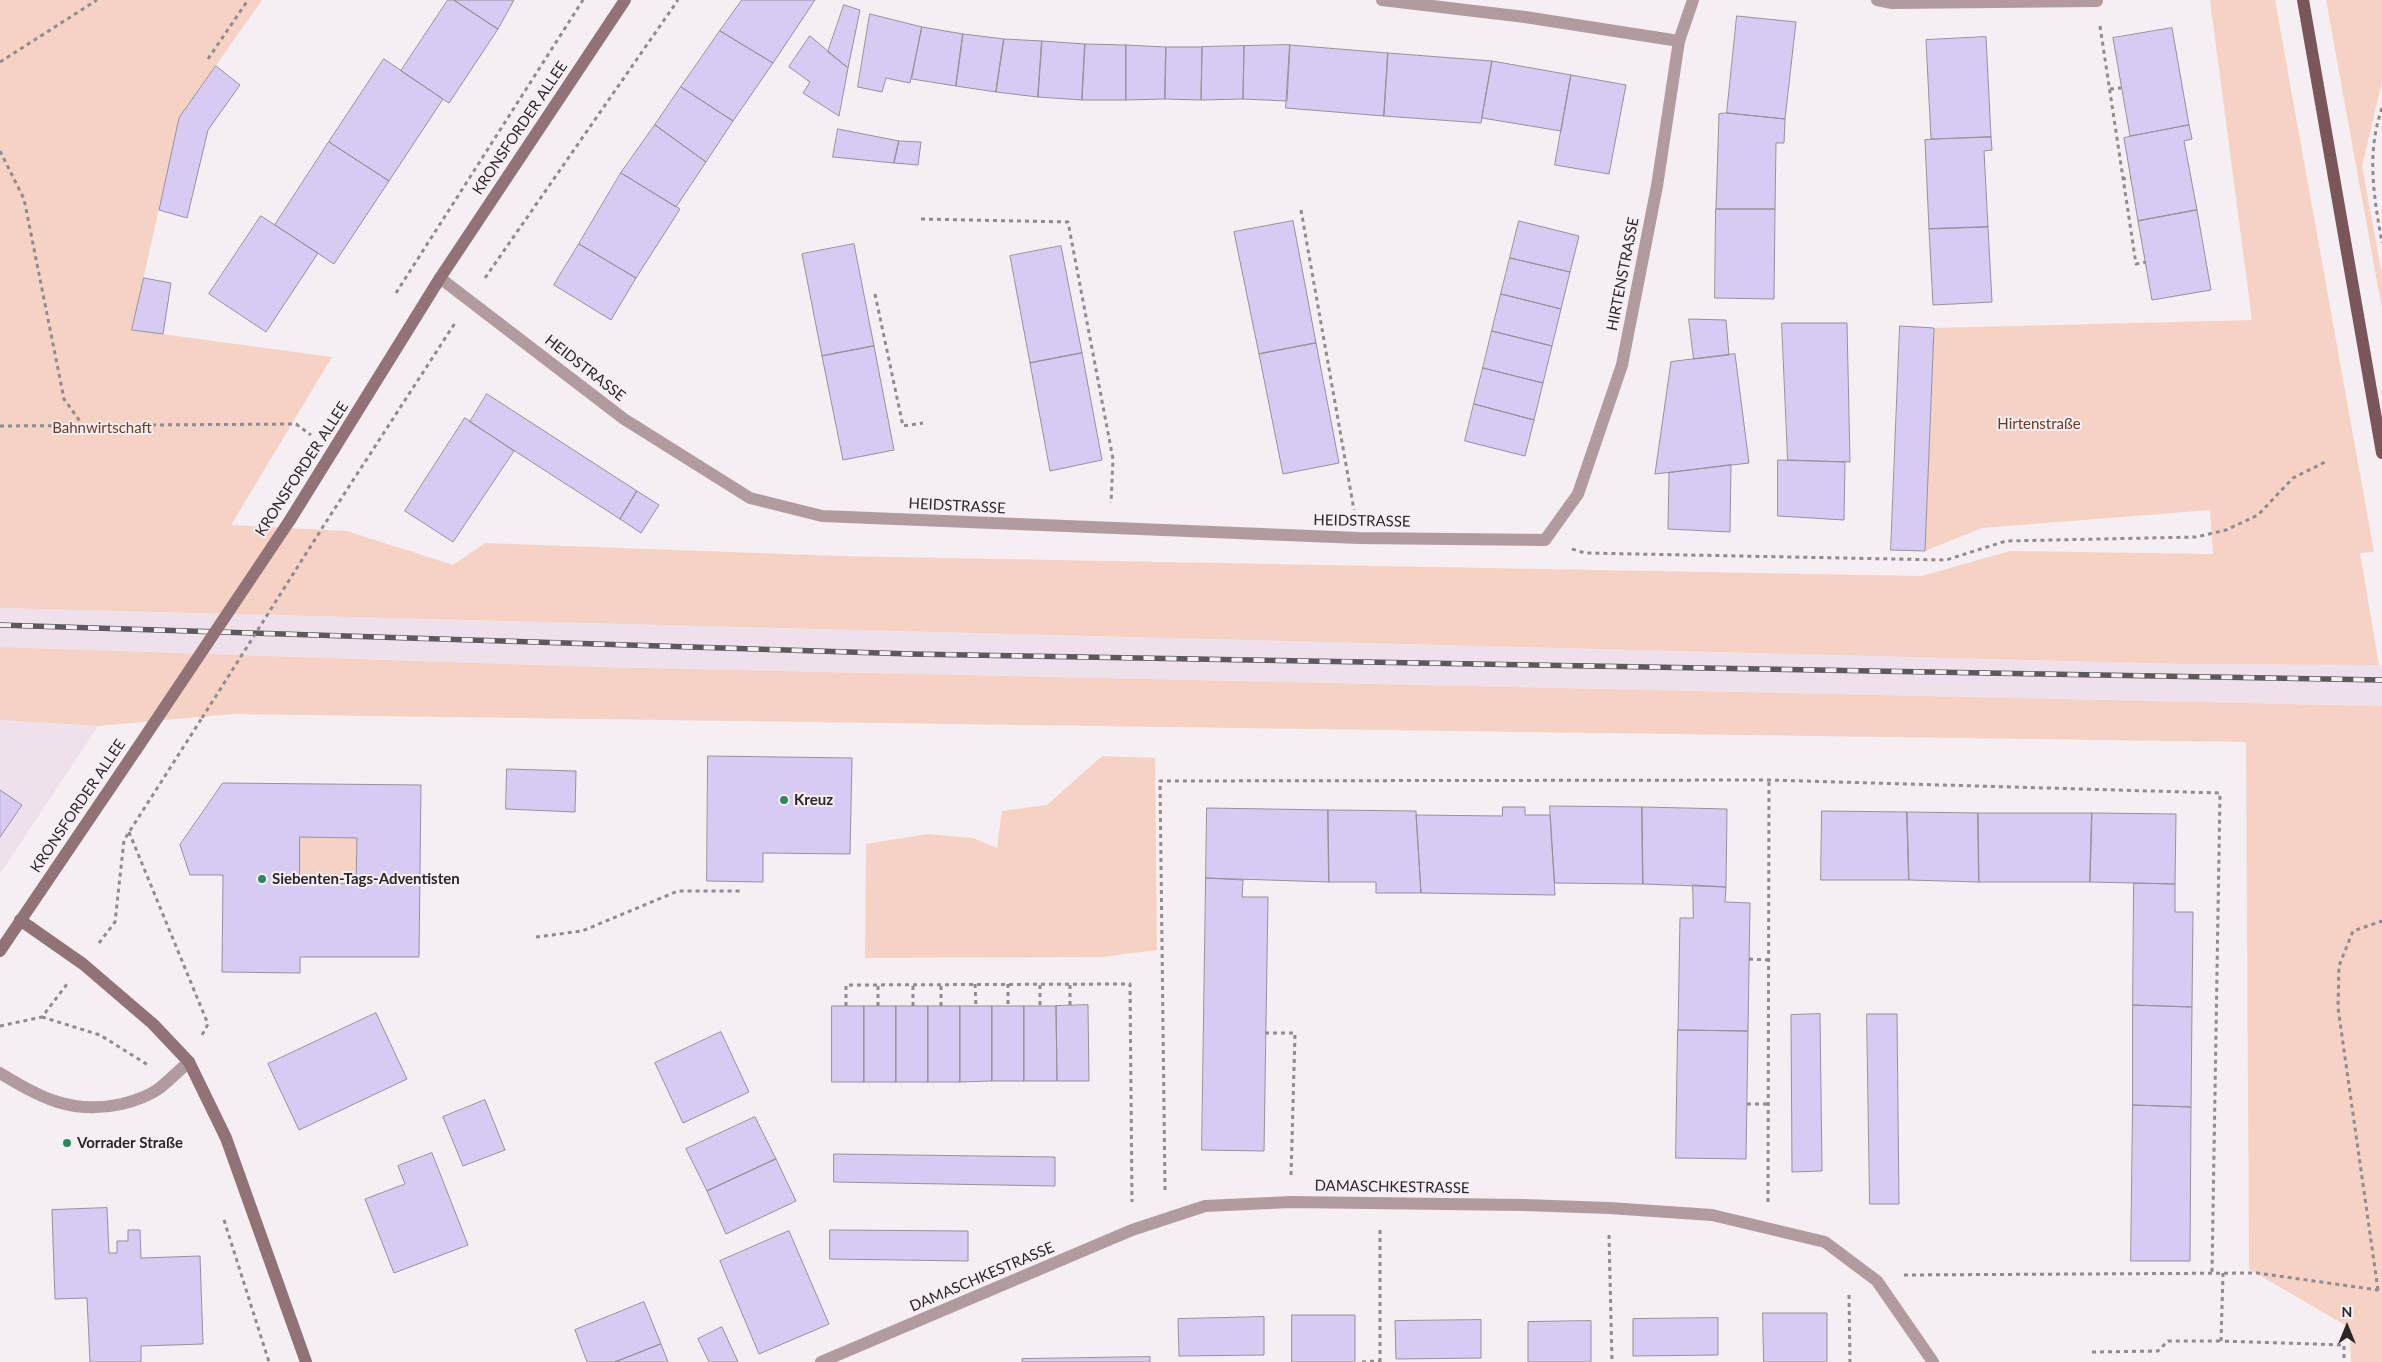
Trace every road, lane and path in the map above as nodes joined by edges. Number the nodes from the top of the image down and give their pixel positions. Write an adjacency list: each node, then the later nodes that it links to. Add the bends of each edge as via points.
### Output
1 (97, 0): 12 (path)
2 (248, 0): 11 (path)
3 (624, 0): 23 (main road, KRONSFORDER ALLEE)
4 (678, 0): 25 (path)
5 (1382, 0): 10 (street, via 1525,17)
6 (1693, 0): 10 (street, HIRTENSTRASSE)
7 (1877, 0): 9 (street, via 1892,3)
8 (2303, 0): 30 (main road)
9 (2097, 1): 14 (path)
10 (1679, 41): 34 (street, HIRTENSTRASSE, via 1622,365 1578,494)
11 (208, 59)
12 (0, 62)
13 (2122, 88): 14 (path)
14 (2110, 89): 18 (path)
15 (2382, 108): 21 (path, via 2376,126 2372,182)
16 (0, 151): 27 (path, via 24,200 64,399)
17 (2131, 178): 18 (path)
18 (2122, 180): 22 (path, via 2136,264)
19 (1301, 210): 33 (path)
20 (921, 219): 32 (path, via 1068,222 1113,459)
21 (2382, 243)
22 (2146, 262)
23 (440, 278): 25 (street, HEIDSTRASSE); 29 (main road, KRONSFORDER ALLEE)
24 (875, 294): 26 (path, via 904,426)
25 (470, 300): 32 (street, HEIDSTRASSE, via 624,419 750,498 822,516); 36 (path, bridge)
26 (923, 423)
27 (83, 425): 28 (path); 29 (path, via 296,424)
28 (0, 426)
29 (334, 450): 38 (main road, KRONSFORDER ALLEE, bridge)
30 (2382, 453)
31 (2325, 462): 34 (path, via 2293,478 2258,515 2226,530 2196,537 2006,541 1946,560 1585,553)
32 (1109, 529): 33 (street, HEIDSTRASSE)
33 (1359, 538): 34 (street, HEIDSTRASSE)
34 (1546, 540)
35 (1769, 780): 43 (path); 72 (path, via 1160,781); 76 (path, via 2220,793)
36 (129, 832): 44 (path, via 124,840 115,922); 63 (path, via 208,1024)
37 (741, 891): 40 (path, via 678,891 582,931)
38 (20, 920): 41 (main road, KRONSFORDER ALLEE); 44 (main road)
39 (2382, 920): 79 (path, via 2353,931 2339,966 2338,1008)
40 (536, 936)
41 (0, 951)
42 (1749, 959): 43 (path)
43 (1769, 960): 67 (path)
44 (83, 964): 60 (path); 63 (main road, via 153,1024)
45 (975, 984): 46 (path); 51 (path); 56 (path)
46 (1008, 984): 47 (path); 57 (path)
47 (1040, 985): 48 (path); 58 (path)
48 (1070, 985): 59 (path); 74 (path, via 1130,984)
49 (878, 986): 50 (path); 52 (path, via 846,985); 53 (path)
50 (913, 986): 51 (path); 54 (path)
51 (941, 986): 55 (path)
52 (846, 1006)
53 (878, 1006)
54 (913, 1006)
55 (941, 1006)
56 (976, 1006)
57 (1008, 1006)
58 (1040, 1006)
59 (1070, 1006)
60 (42, 1017): 61 (path); 65 (path, via 100,1035 140,1058)
61 (0, 1026)
62 (1265, 1033): 68 (path, via 1295,1033)
63 (189, 1062): 65 (street); 85 (main road, via 226,1138)
64 (0, 1073): 65 (street, via 25,1089 63,1105 84,1108 137,1100)
65 (166, 1081)
66 (1747, 1104): 67 (path)
67 (1768, 1104): 73 (path)
68 (1290, 1202): 69 (street, DAMASCHKESTRASSE); 72 (street, DAMASCHKESTRASSE, via 1205,1206)
69 (1380, 1203): 70 (street, DAMASCHKESTRASSE); 83 (path)
70 (1609, 1208): 73 (street, DAMASCHKESTRASSE, via 1712,1215); 88 (path)
71 (222, 1212): 84 (path)
72 (1166, 1219): 74 (street, DAMASCHKESTRASSE)
73 (1768, 1228): 75 (street, DAMASCHKESTRASSE, via 1825,1242)
74 (1132, 1230): 86 (street, DAMASCHKESTRASSE)
75 (1849, 1260): 78 (street, DAMASCHKESTRASSE); 89 (path)
76 (2212, 1273): 77 (path); 78 (path, via 1907,1274)
77 (2223, 1273): 79 (path, via 2257,1274); 81 (path)
78 (1877, 1281): 90 (street, DAMASCHKESTRASSE)
79 (2378, 1290): 80 (path)
80 (2382, 1292)
81 (2222, 1341): 82 (path, via 2168,1341 2158,1351); 91 (path, via 2344,1345)
82 (2092, 1352)
83 (1380, 1361): 87 (path)
84 (269, 1362)
85 (306, 1362)
86 (822, 1362)
87 (1362, 1362)
88 (1612, 1362)
89 (1850, 1362)
90 (1933, 1362)
91 (2344, 1362)

